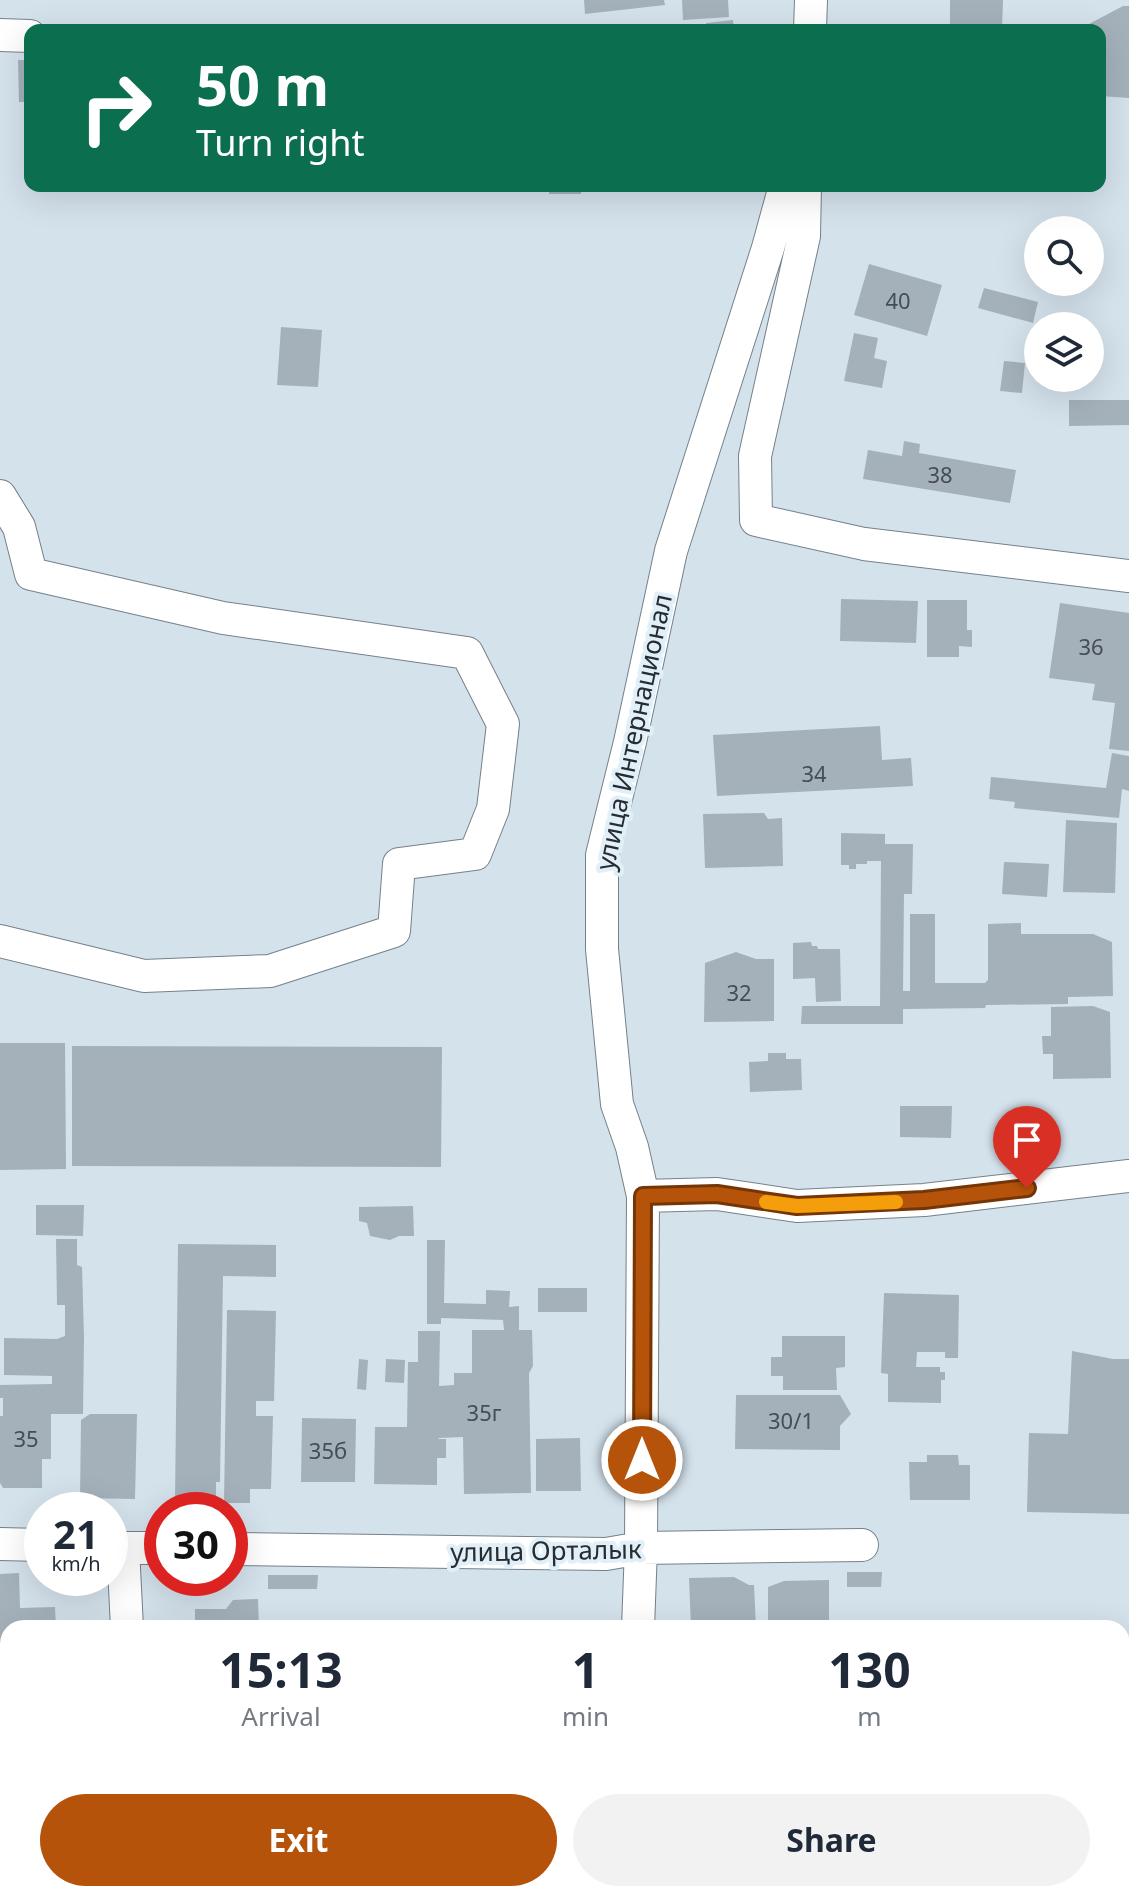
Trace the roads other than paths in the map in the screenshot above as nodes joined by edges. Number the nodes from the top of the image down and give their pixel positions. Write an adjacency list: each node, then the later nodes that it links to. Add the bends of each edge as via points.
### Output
1 (811, 0): 2 (street)
2 (810, 24)
3 (0, 35): 4 (street)
4 (24, 36)
5 (783, 192): 11 (street, улица Интернационал, via 671,551 602,855 602,949 617,1104)
6 (805, 192): 8 (street, via 804,236 755,456 756,520 864,544)
7 (0, 496): 9 (street, via 19,527 31,574 223,618 467,653 503,724 493,809 475,854 399,864 394,931 270,971 144,976)
8 (1129, 576)
9 (0, 941)
10 (1129, 1176): 11 (street, via 924,1200 797,1206 717,1194)
11 (643, 1196): 15 (street, улица Интернационал)
12 (0, 1544): 13 (street)
13 (24, 1545)
14 (862, 1545): 15 (street, улица Орталык)
15 (641, 1548): 16 (street, улица Орталык, via 606,1554); 19 (street, улица Интернационал)
16 (248, 1549)
17 (123, 1596): 18 (street)
18 (126, 1620)
19 (638, 1620)

